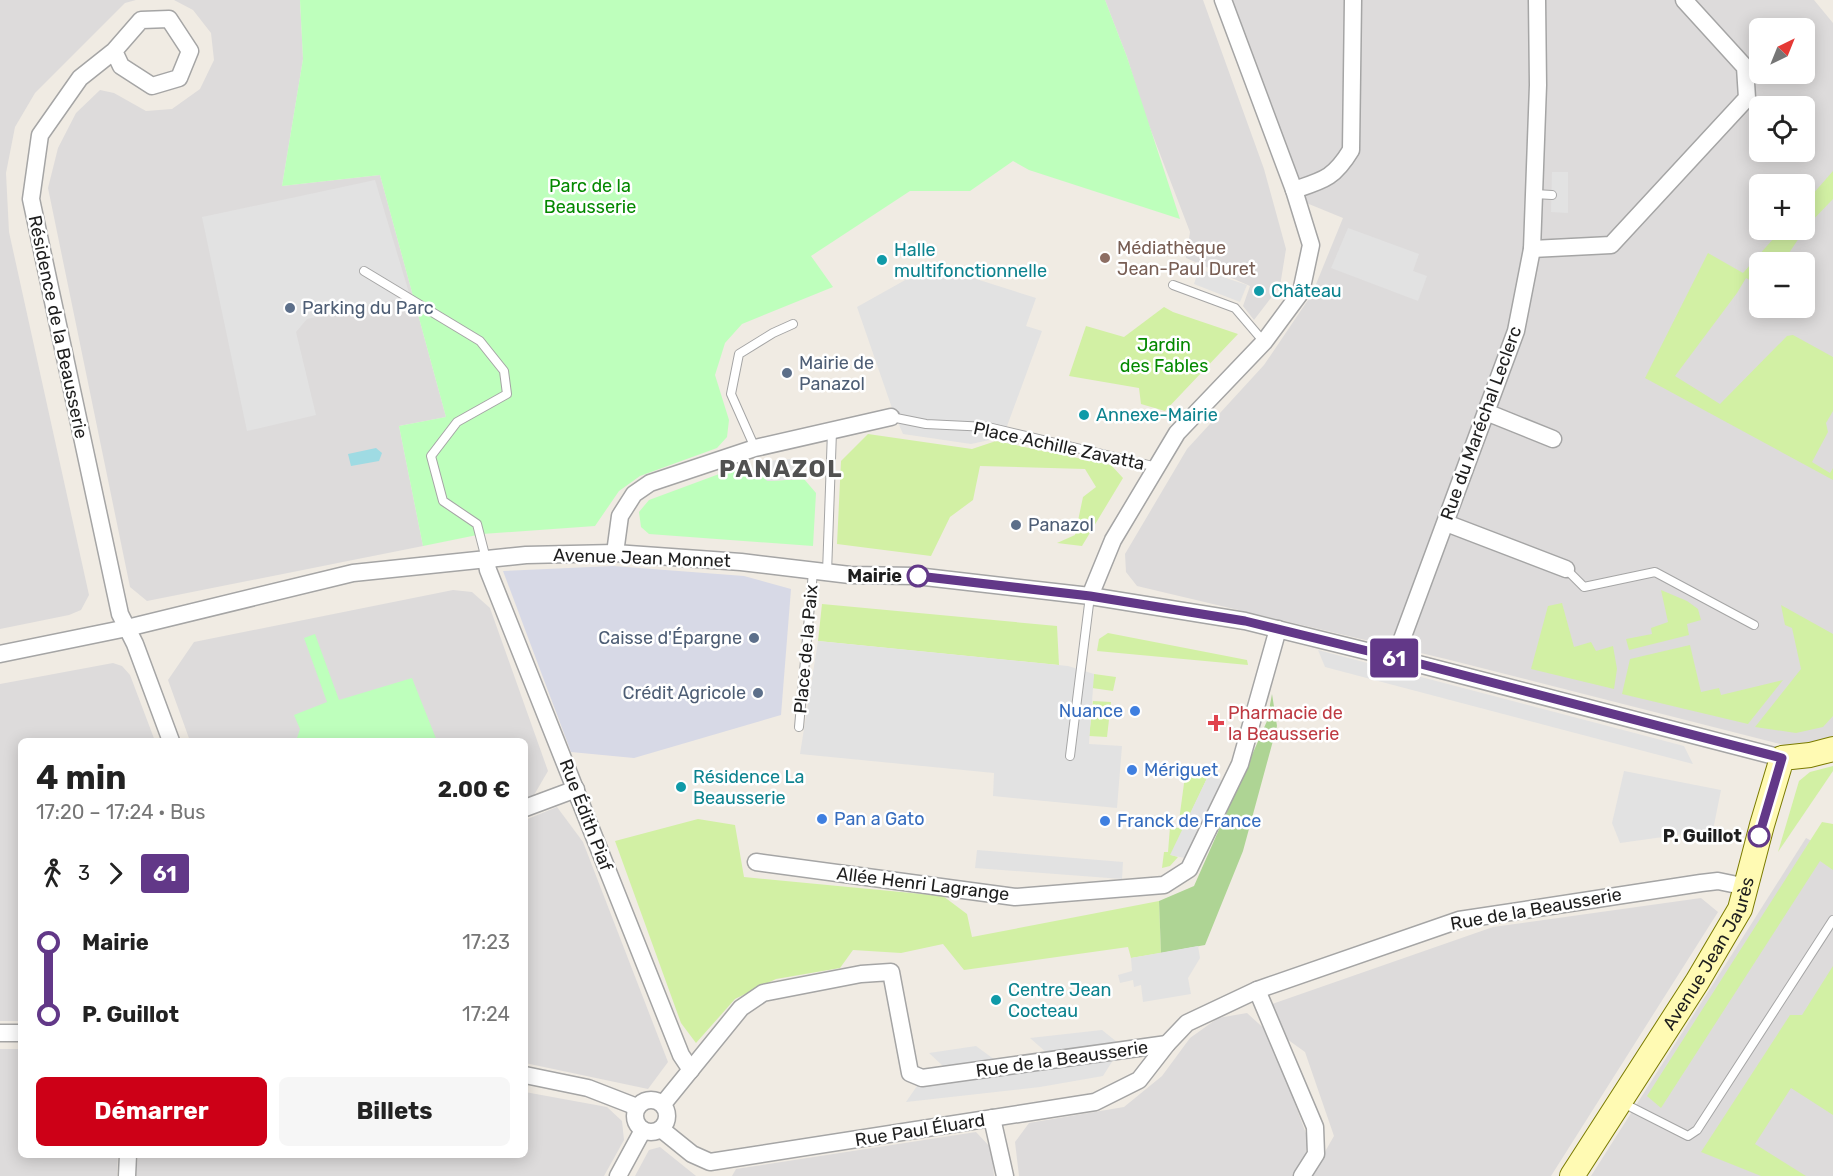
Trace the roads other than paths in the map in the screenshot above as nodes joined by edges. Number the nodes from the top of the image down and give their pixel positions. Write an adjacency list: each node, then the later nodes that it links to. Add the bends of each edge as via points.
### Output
1 (1223, 0): 6 (street)
2 (1353, 0): 6 (street, via 1351,150 1341,167 1323,180)
3 (1537, 0): 7 (street, Rue du Maréchal Leclerc, via 1543,194)
4 (1684, 0): 7 (street, via 1745,67 1747,98 1611,245)
5 (114, 51): 5 (street, Résidence de la Beausserie, via 141,20 169,19 190,51 179,78 152,86 121,66); 25 (street, Résidence de la Beausserie, via 80,78 40,135 31,199 120,614)
6 (1294, 190): 11 (street, via 1311,245 1301,292)
7 (1532, 249): 12 (street, Rue du Maréchal Leclerc, via 1516,331)
8 (364, 271): 20 (lane, via 480,341 504,371 507,394 457,422 431,456 443,501 477,524)
9 (1173, 285): 11 (lane, via 1235,308)
10 (793, 324): 16 (lane, via 739,354 731,394)
11 (1264, 342): 17 (street, via 1177,434)
12 (1486, 412): 15 (street); 18 (street, Rue du Maréchal Leclerc)
13 (891, 417): 14 (street); 17 (lane, Place Achille Zavatta, via 926,424 988,427)
14 (832, 431): 16 (street); 22 (lane, Place de la Paix)
15 (1553, 439)
16 (755, 448): 19 (street, via 650,483 634,494 621,516)
17 (1157, 467): 23 (street, via 1113,540)
18 (1446, 523): 21 (street); 28 (street, Rue du Maréchal Leclerc)
19 (615, 553): 20 (street, Avenue Jean Monnet); 22 (street, Avenue Jean Monnet)
20 (486, 559): 25 (street, Avenue Jean Monnet, via 353,573); 34 (street, Rue Édith Piaf)
21 (1566, 569): 24 (lane, via 1584,587 1655,572)
22 (820, 572): 23 (street, Avenue Jean Monnet, via 916,576); 29 (lane, Place de la Paix, via 804,665)
23 (1090, 596): 26 (street, Avenue Jean Monnet); 32 (lane)
24 (1754, 625)
25 (127, 628): 27 (street, Avenue Jean Monnet); 30 (street, Résidence de la Beausserie)
26 (1278, 629): 28 (street, Avenue Jean Monnet); 36 (street, Allée Henri Lagrange, via 1240,764 1188,869 1164,885 1015,897)
27 (0, 654)
28 (1395, 658): 33 (street, Avenue Jean Monnet)
29 (799, 727)
30 (170, 738)
31 (1833, 749): 33 (main road)
32 (1070, 756)
33 (1782, 758): 37 (main road, Avenue Jean Jaurès)
34 (576, 789): 35 (street); 43 (street, Rue Édith Piaf)
35 (528, 807)
36 (756, 862)
37 (1747, 887): 39 (street, Rue de la Beausserie, via 1718,881 1459,920); 45 (main road, Avenue Jean Jaurès, via 1740,909 1698,982)
38 (1833, 920): 45 (lane, via 1697,1130 1688,1137)
39 (1257, 990): 42 (street, Rue de la Beausserie, via 1187,1023); 56 (street, via 1315,1127 1316,1154)
40 (0, 1033): 41 (street)
41 (18, 1033)
42 (1167, 1044): 43 (street, Rue de la Beausserie, via 921,1078 910,1073 891,972 763,993 741,1008); 48 (street, Rue Paul Éluard, via 1139,1080 1095,1102)
43 (690, 1070): 46 (street, Rue de la Beausserie)
44 (528, 1076): 47 (street, via 588,1088)
45 (1620, 1101): 57 (main road, Avenue Jean Jaurès)
46 (663, 1104): 47 (street, via 649,1100); 49 (street, via 667,1119)
47 (637, 1107): 50 (street, via 636,1122)
48 (992, 1118): 52 (street, Rue Paul Éluard); 55 (street)
49 (661, 1129): 50 (street); 52 (street, Rue Paul Éluard)
50 (644, 1130): 54 (street)
51 (128, 1158): 53 (street)
52 (713, 1169)
53 (127, 1176)
54 (618, 1176)
55 (1005, 1176)
56 (1302, 1176)
57 (1572, 1176)

